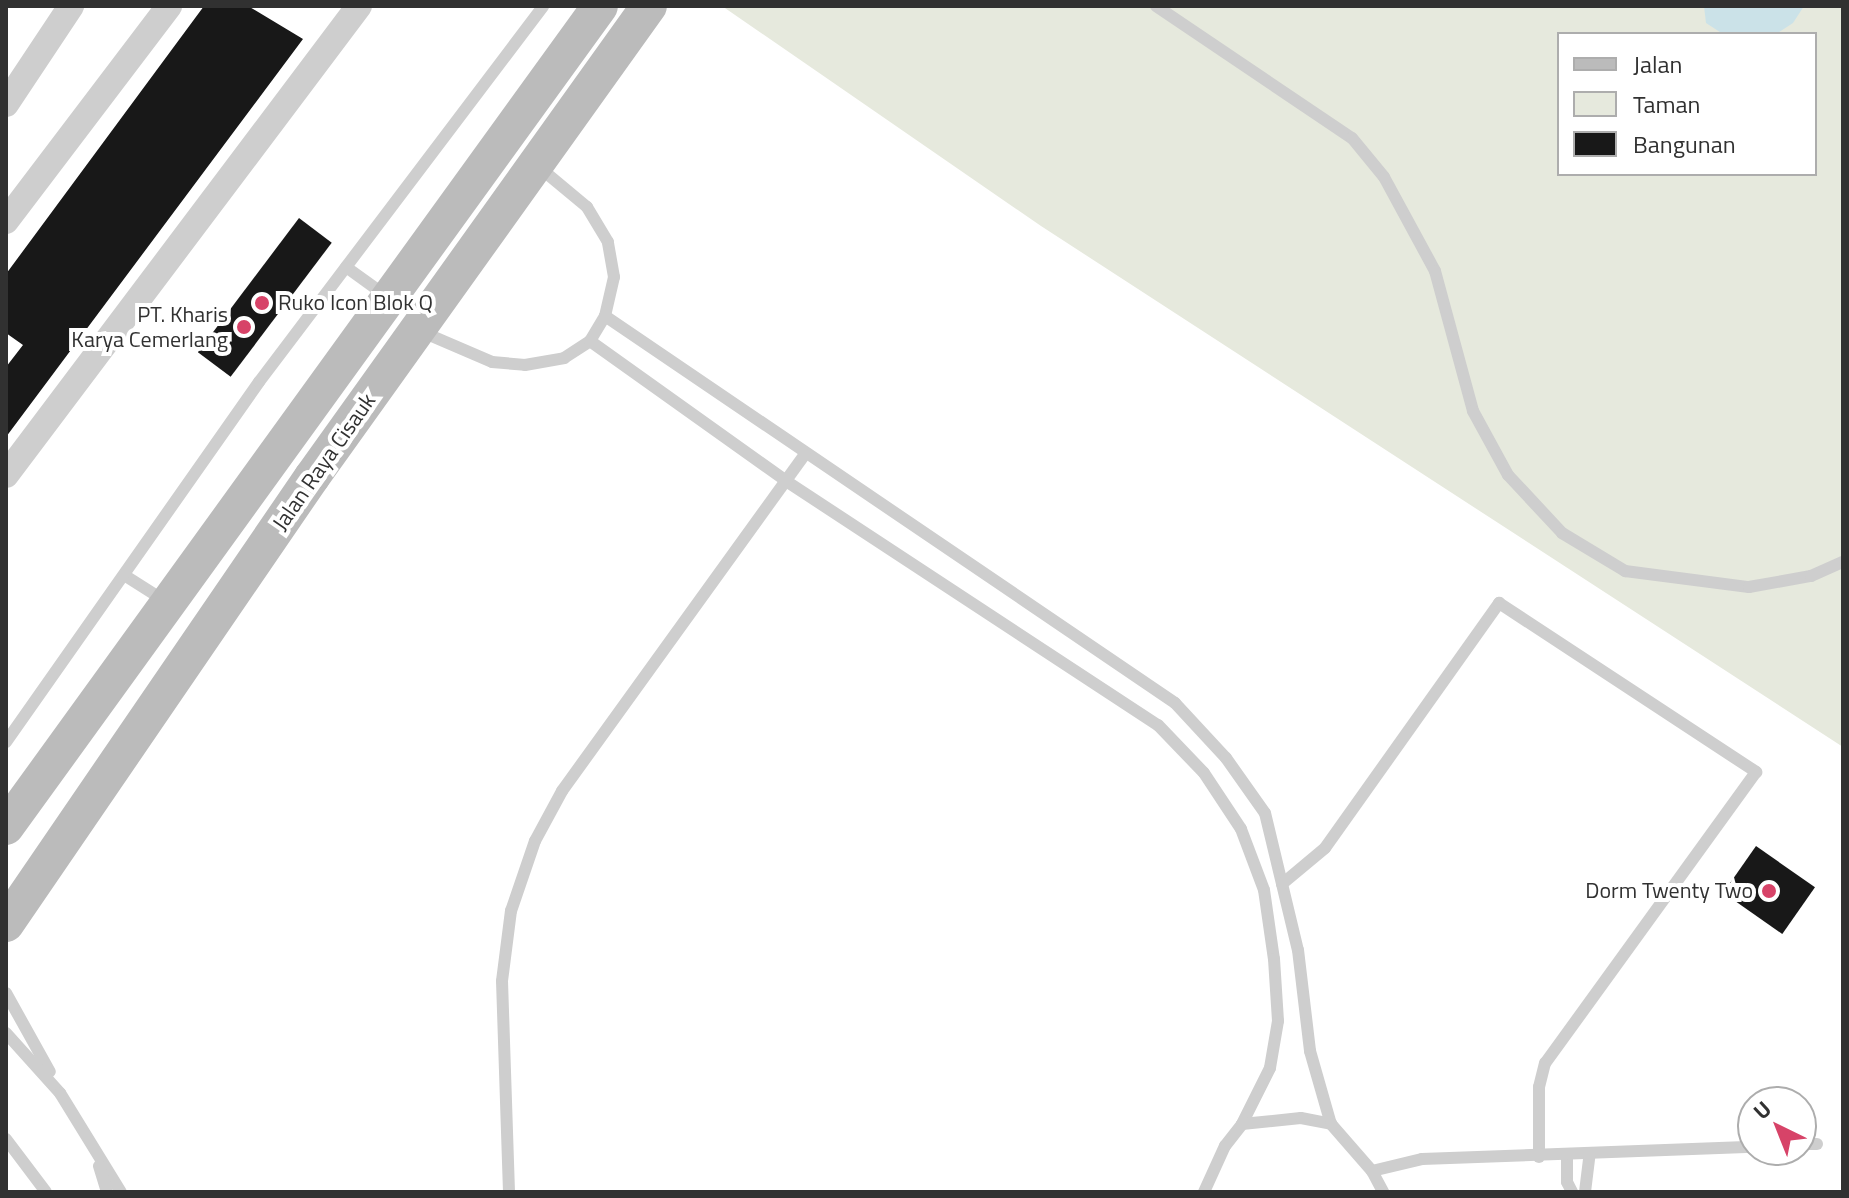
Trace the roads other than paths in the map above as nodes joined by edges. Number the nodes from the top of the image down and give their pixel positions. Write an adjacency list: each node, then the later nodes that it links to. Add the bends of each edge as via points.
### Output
1 (71, 6): 8 (street)
2 (169, 6): 10 (street)
3 (359, 6): 17 (street)
4 (543, 6): 11 (lane)
5 (600, 6): 12 (main road, Jalan Raya Cisauk)
6 (649, 6): 9 (main road, Jalan Raya Cisauk)
7 (1156, 6): 19 (lane, via 1352,138 1384,177 1435,271 1473,411 1508,475 1562,533 1625,571 1749,587 1811,576)
8 (6, 104)
9 (537, 165): 13 (lane, via 587,207 608,242 614,277); 14 (main road, Jalan Raya Cisauk)
10 (6, 221)
11 (346, 267): 12 (lane); 20 (lane)
12 (388, 298): 21 (main road, Jalan Raya Cisauk)
13 (605, 316): 15 (lane); 16 (lane)
14 (417, 330): 15 (lane, via 492,362 525,365 564,358); 25 (main road, Jalan Raya Cisauk)
15 (590, 341): 18 (lane)
16 (805, 454): 18 (lane); 24 (lane, via 1175,703 1226,758 1265,813)
17 (6, 475)
18 (786, 481): 29 (lane, via 1158,725 1204,773 1241,829 1264,890 1274,959 1278,1021 1270,1068); 41 (lane, via 562,791 535,841 511,911 502,981)
19 (1843, 562)
20 (124, 575): 21 (lane); 22 (lane)
21 (169, 604): 23 (main road, Jalan Raya Cisauk)
22 (6, 742)
23 (6, 827)
24 (1282, 884): 30 (lane, via 1298,950 1310,1051); 36 (lane, via 1325,848 1499,603 1756,772 1545,1063 1539,1087)
25 (6, 924)
26 (6, 993): 28 (lane)
27 (6, 1033): 28 (lane)
28 (60, 1093): 32 (lane)
29 (1242, 1124): 30 (lane, via 1301,1118); 42 (lane, via 1225,1146)
30 (1331, 1124): 37 (lane)
31 (6, 1139): 38 (lane)
32 (91, 1144): 39 (lane); 40 (lane)
33 (1737, 1148): 34 (lane)
34 (1590, 1154): 35 (lane); 45 (lane)
35 (1567, 1155): 36 (lane); 44 (lane)
36 (1539, 1157): 37 (lane, via 1422,1159)
37 (1372, 1171): 43 (lane)
38 (45, 1188)
39 (107, 1192)
40 (121, 1192)
41 (509, 1192)
42 (1204, 1192)
43 (1383, 1192)
44 (1572, 1192)
45 (1585, 1192)

